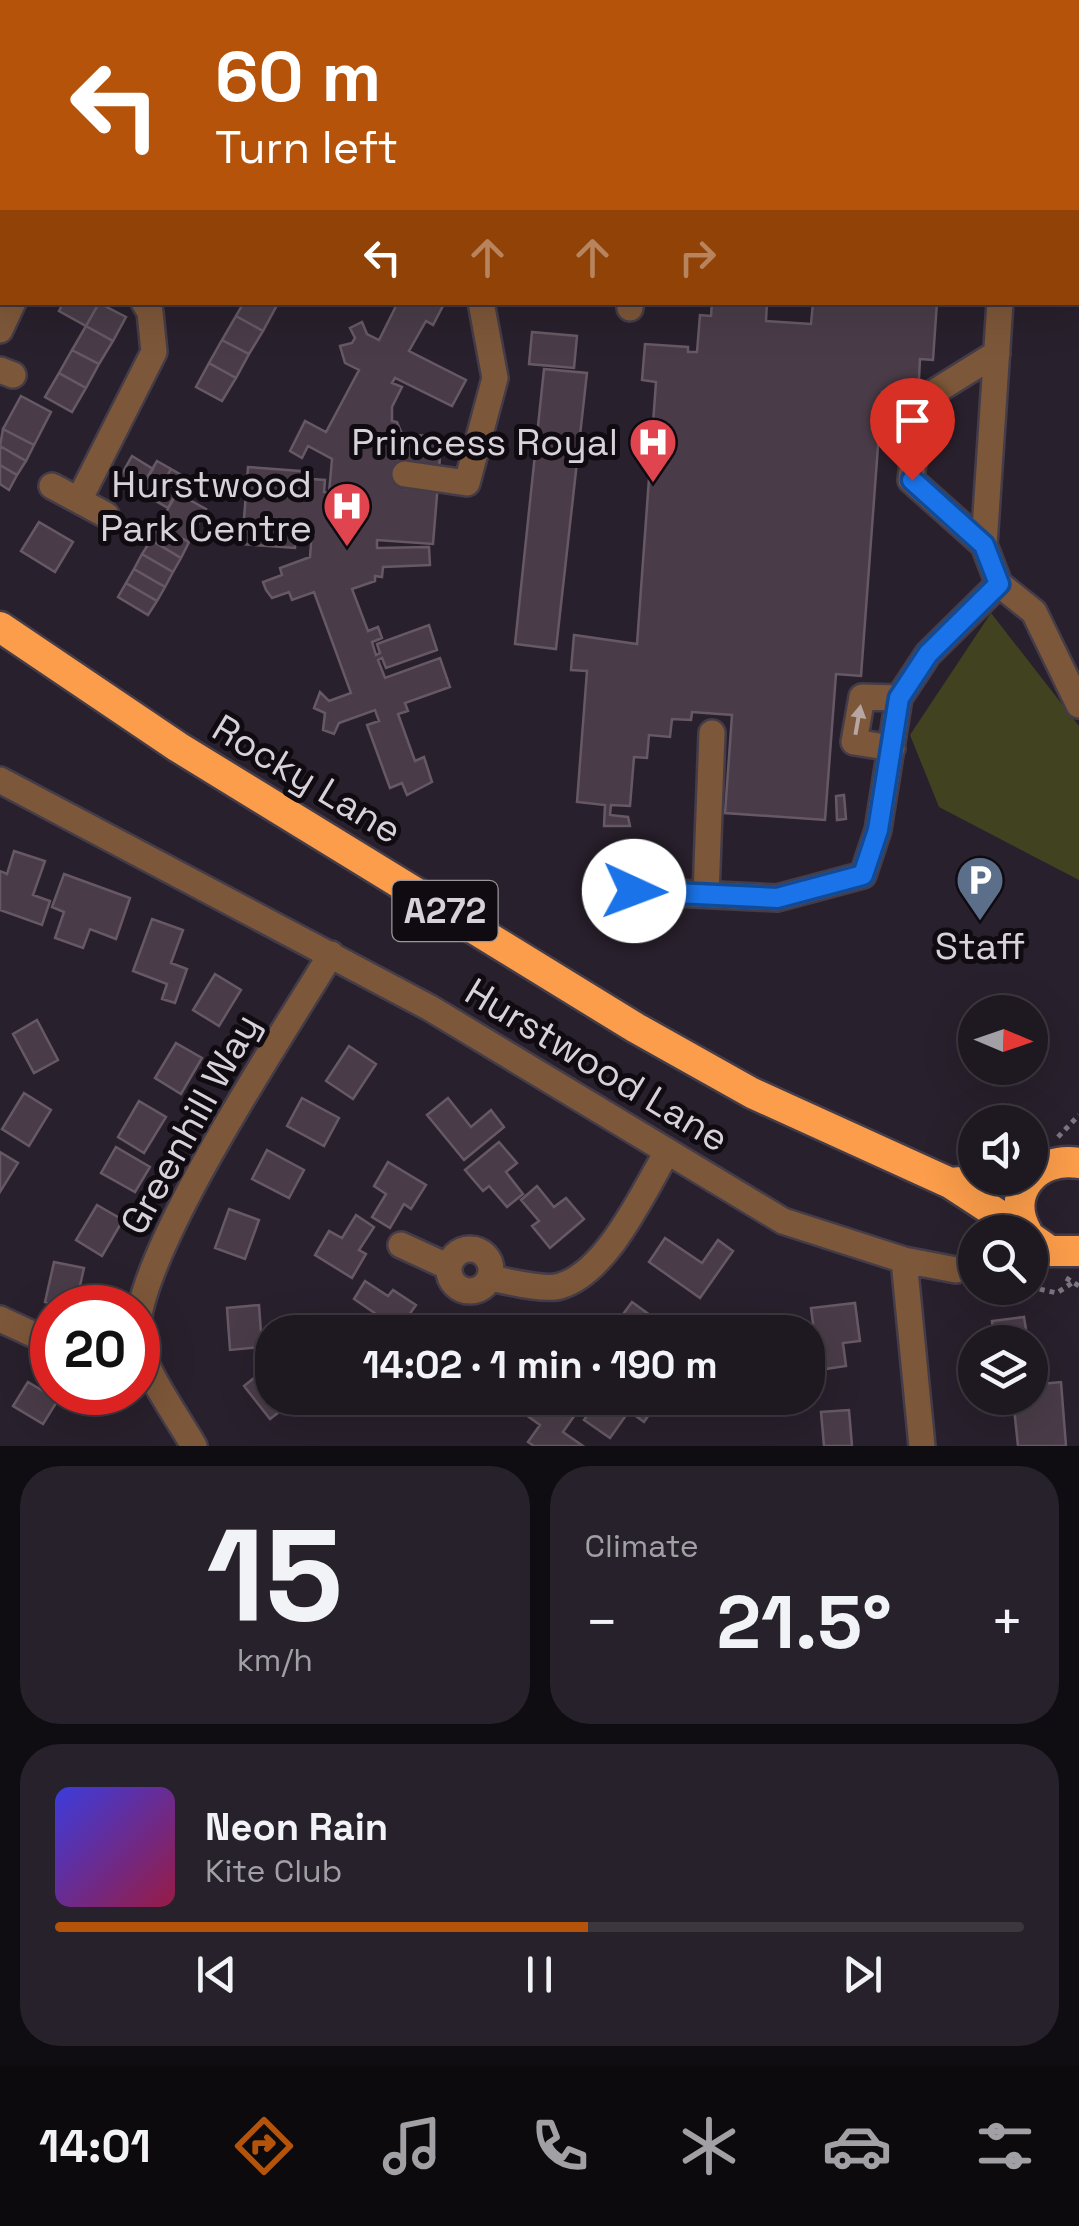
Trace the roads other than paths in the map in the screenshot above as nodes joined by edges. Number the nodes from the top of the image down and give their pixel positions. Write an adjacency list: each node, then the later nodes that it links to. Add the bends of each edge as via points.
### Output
1 (12, 305): 5 (street)
2 (146, 305): 9 (street, via 154,352)
3 (482, 305): 7 (street, via 495,378 467,483)
4 (1000, 305): 6 (street)
5 (0, 330)
6 (997, 353): 11 (street); 11 (street, via 920,401 912,480)
7 (406, 474)
8 (52, 486): 9 (street)
9 (79, 500): 10 (street)
10 (106, 515)
11 (984, 545): 12 (street)
12 (999, 584): 14 (street, via 928,654); 15 (street, via 1034,612)
13 (0, 627): 26 (highway, Rocky Lane / A272, via 178,747 636,1028 752,1093)
14 (899, 698): 17 (street); 17 (street, one-way to 14, via 854,742 862,697)
15 (1079, 705)
16 (712, 733): 20 (street)
17 (892, 748): 20 (street, via 863,875 777,898)
18 (0, 780): 21 (street, Hurstwood Lane)
19 (634, 891): 20 (street)
20 (706, 894)
21 (332, 954): 22 (street, Hurstwood Lane); 33 (street, Greenhill Way, via 170,1228)
22 (667, 1152): 28 (street, via 612,1243 559,1287 490,1278 488,1258 476,1249 455,1254 449,1266); 30 (street, Hurstwood Lane, via 783,1221)
23 (1079, 1163): 24 (highway, Rocky Lane)
24 (1048, 1164)
25 (958, 1181): 26 (highway, Rocky Lane / A272)
26 (950, 1182): 27 (highway, Rocky Lane / A272)
27 (999, 1215)
28 (401, 1245)
29 (1048, 1251): 31 (highway, Rocky Lane)
30 (904, 1260): 32 (street, Hurstwood Lane); 38 (street)
31 (1074, 1267)
32 (956, 1270)
33 (146, 1285)
34 (0, 1319): 35 (street)
35 (30, 1332)
36 (160, 1383): 37 (street, Greenhill Way)
37 (194, 1446)
38 (922, 1446)

